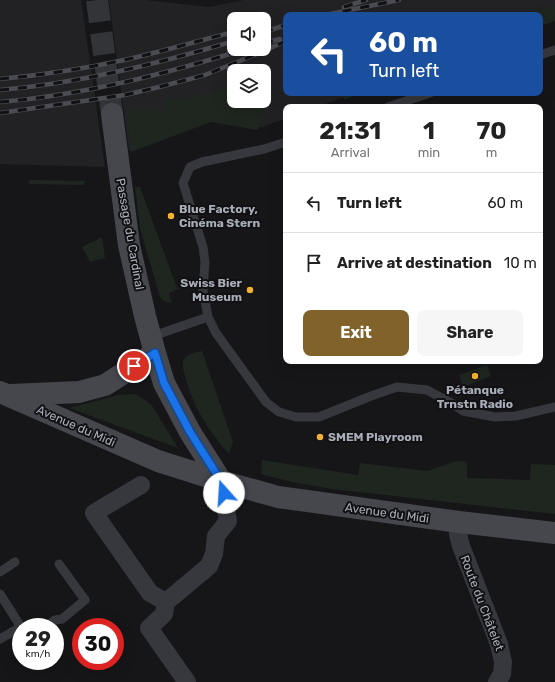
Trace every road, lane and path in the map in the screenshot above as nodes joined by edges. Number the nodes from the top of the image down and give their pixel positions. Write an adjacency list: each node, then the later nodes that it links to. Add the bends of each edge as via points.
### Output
1 (555, 50): 2 (lane)
2 (543, 54)
3 (421, 96): 4 (lane)
4 (397, 104)
5 (112, 114): 8 (main road, Passage du Cardinal, via 129,245)
6 (283, 143): 7 (lane, via 202,162 190,167 183,183 203,247 203,290)
7 (208, 317): 8 (lane); 10 (lane, via 216,333 266,402 279,412 296,417 319,417 398,388 427,390 463,411 495,417 516,416)
8 (152, 345): 9 (main road, via 105,385 79,392); 11 (main road, Passage du Cardinal, via 164,383 190,432)
9 (4, 394): 11 (main road, Avenue du Midi, via 158,461)
10 (555, 407)
11 (221, 481): 13 (main road, Avenue du Midi, via 278,497); 19 (street, via 228,521 216,536 214,554 208,566)
12 (141, 485): 19 (street, via 94,513 150,593)
13 (459, 522): 14 (main road, Avenue du Midi); 25 (street, Route du Châtelet, via 460,546 499,644 503,662 502,674)
14 (555, 533)
15 (15, 562): 17 (lane)
16 (59, 564): 21 (lane, via 85,600)
17 (0, 572)
18 (0, 594): 20 (lane)
19 (166, 602): 24 (street, via 164,614 149,628)
20 (15, 618)
21 (63, 618)
22 (12, 632): 23 (lane)
23 (0, 639)
24 (187, 682)
25 (497, 682)

